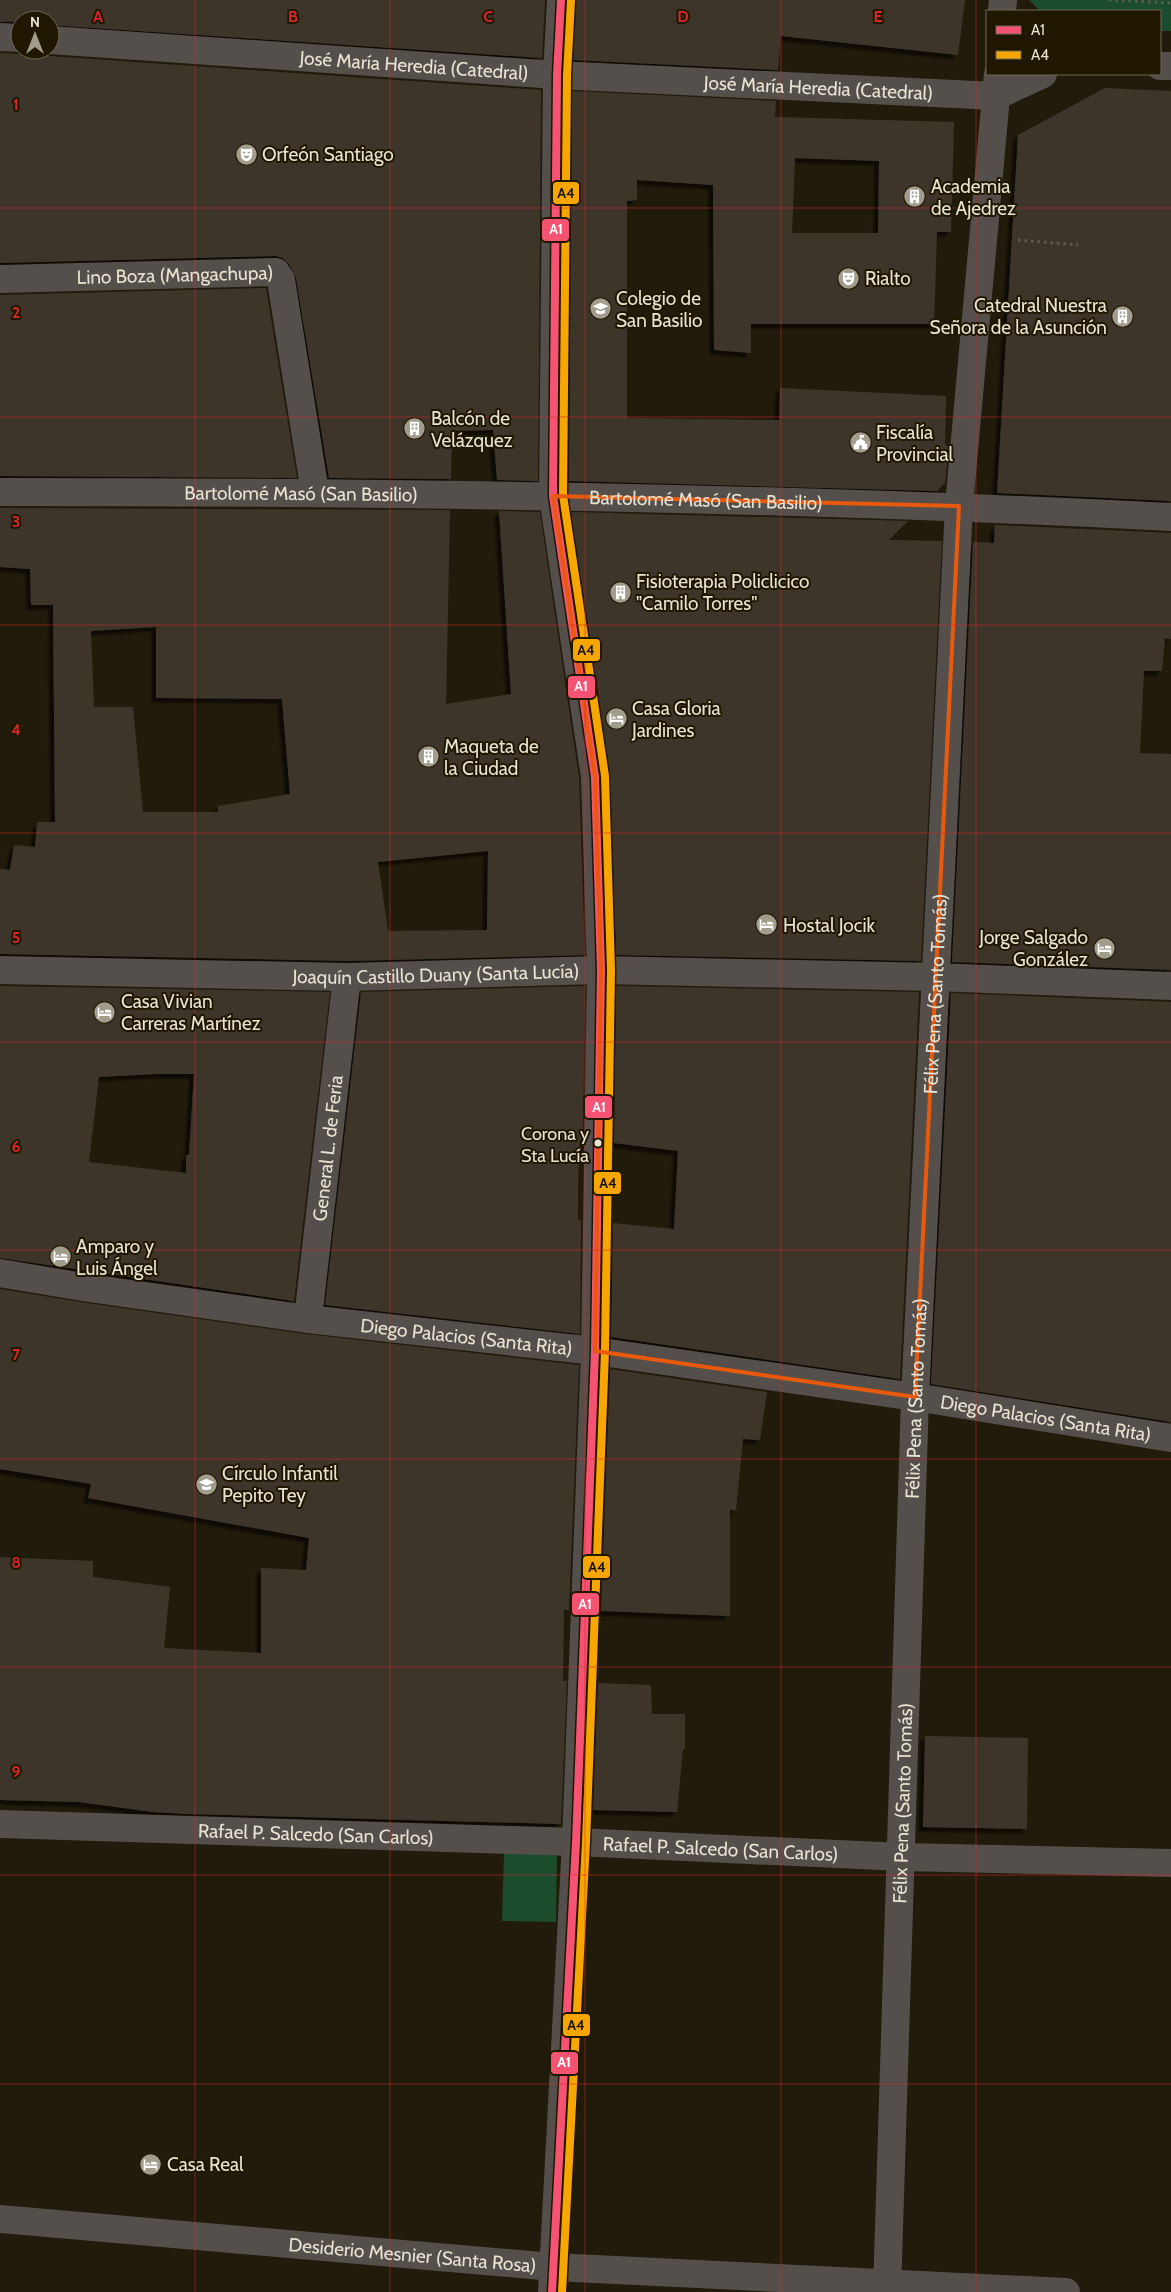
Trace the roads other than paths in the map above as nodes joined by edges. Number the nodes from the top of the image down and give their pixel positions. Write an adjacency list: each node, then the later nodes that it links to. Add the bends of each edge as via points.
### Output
1 (561, 0): 3 (street)
2 (60, 41): 3 (street, José María Heredia (Catedral))
3 (556, 75): 5 (street, José María Heredia (Catedral)); 9 (street)
4 (1039, 75): 5 (street, José María Heredia (Catedral))
5 (997, 85): 10 (street, Félix Pena (Santo Tomás))
6 (0, 279): 8 (street, Lino Boza (Mangachupa), via 276,272 281,280)
7 (0, 492): 8 (street, Bartolomé Masó (San Basilio))
8 (315, 492): 9 (street, Bartolomé Masó (San Basilio))
9 (553, 496): 10 (street, Bartolomé Masó (San Basilio)); 13 (street, via 595,777)
10 (959, 506): 11 (street, Bartolomé Masó (San Basilio)); 15 (street, Félix Pena (Santo Tomás))
11 (1171, 517)
12 (0, 970): 14 (street, Joaquín Castillo Duany (Santa Lucía))
13 (601, 970): 14 (street, Joaquín Castillo Duany (Santa Lucía)); 15 (street, Joaquín Castillo Duany (Santa Lucía)); 19 (street)
14 (347, 977): 18 (street, General L. de Feria)
15 (936, 977): 16 (street, Joaquín Castillo Duany (Santa Lucía)); 20 (street, Félix Pena (Santo Tomás))
16 (1171, 986)
17 (0, 1272): 18 (street, Diego Palacios (Santa Rita))
18 (308, 1319): 19 (street, Diego Palacios (Santa Rita))
19 (595, 1351): 20 (street, Diego Palacios (Santa Rita)); 23 (street)
20 (914, 1397): 21 (street, Diego Palacios (Santa Rita)); 24 (street, Félix Pena (Santo Tomás))
21 (1171, 1438)
22 (0, 1824): 23 (street, Rafael P. Salcedo (San Carlos))
23 (576, 1842): 24 (street, Rafael P. Salcedo (San Carlos)); 27 (street)
24 (902, 1857): 25 (street, Rafael P. Salcedo (San Carlos)); 28 (street, Félix Pena (Santo Tomás))
25 (1171, 1863)
26 (0, 2219): 27 (street, Desiderio Mesnier (Santa Rosa))
27 (553, 2279): 28 (street, Desiderio Mesnier (Santa Rosa))
28 (888, 2287): 29 (street, Desiderio Mesnier (Santa Rosa))
29 (1066, 2292)

